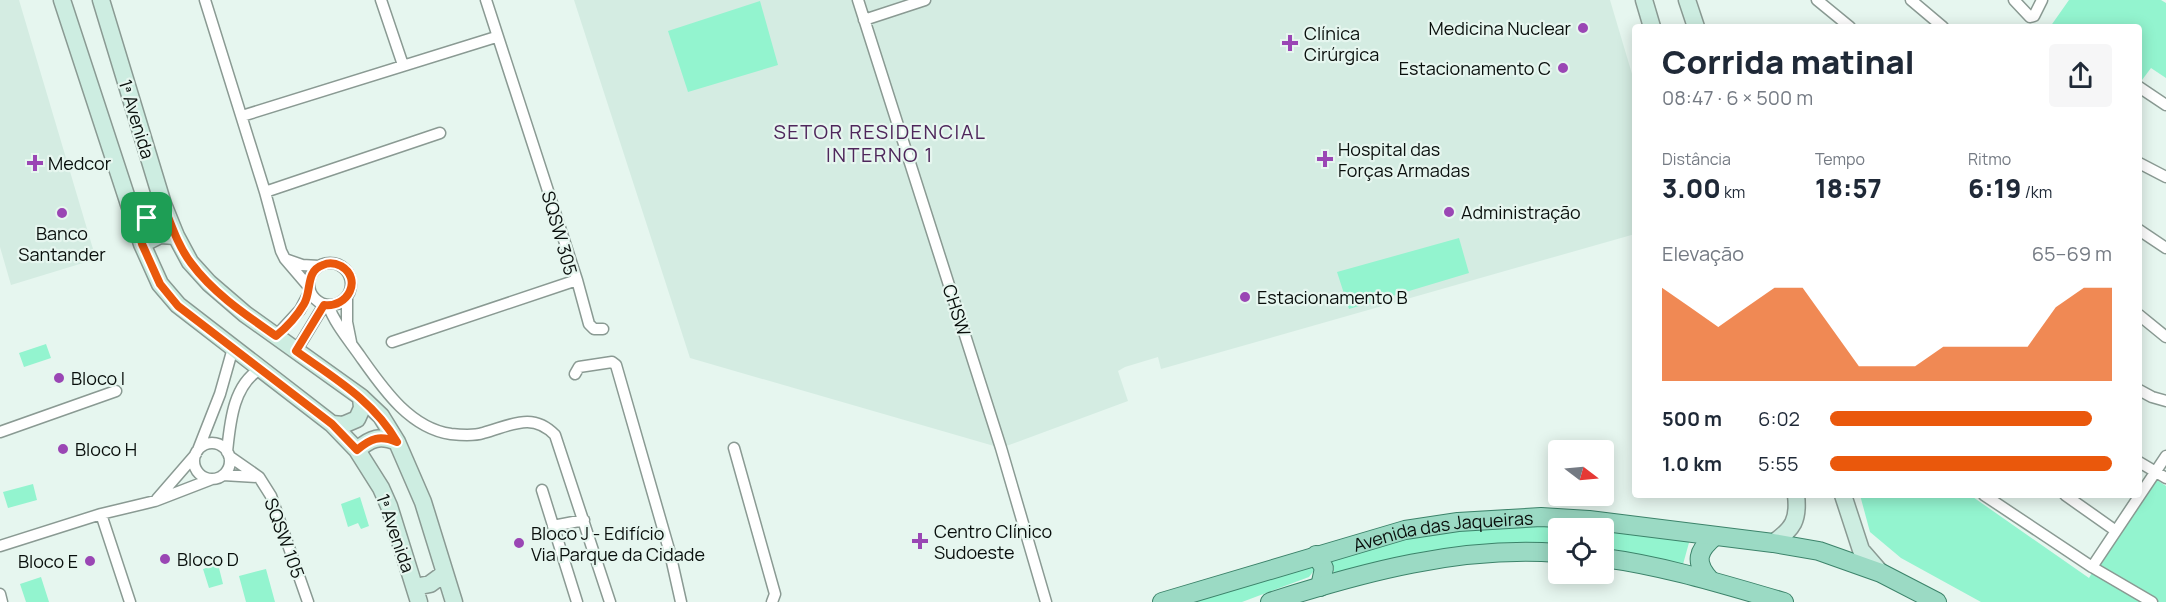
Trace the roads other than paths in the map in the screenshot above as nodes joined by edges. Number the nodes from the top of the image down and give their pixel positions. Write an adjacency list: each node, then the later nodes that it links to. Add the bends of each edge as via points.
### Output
1 (62, 0): 29 (main road, 1ª Avenida)
2 (101, 0): 28 (main road, 1ª Avenida)
3 (205, 0): 23 (street)
4 (381, 0): 20 (street)
5 (486, 0): 19 (street, SQSW 305)
6 (858, 0): 14 (street, CHSW)
7 (925, 0): 14 (street)
8 (1644, 0): 15 (main road)
9 (1687, 0): 16 (main road)
10 (1817, 0): 17 (street)
11 (1911, 0): 18 (street)
12 (2014, 0): 13 (street, via 2030,17)
13 (2042, 0)
14 (864, 20): 101 (street, CHSW, via 1001,448)
15 (1652, 24)
16 (1695, 24)
17 (1846, 24)
18 (1939, 24)
19 (496, 37): 20 (street); 36 (street, SQSW 305)
20 (403, 65): 23 (street)
21 (2142, 89): 22 (street)
22 (2166, 105)
23 (242, 116): 27 (street)
24 (440, 133): 27 (street)
25 (2142, 165): 26 (street)
26 (2166, 177)
27 (265, 192): 34 (street)
28 (163, 204): 29 (main road, via 151,216); 31 (main road, 1ª Avenida)
29 (136, 221): 32 (main road, 1ª Avenida)
30 (2142, 232): 33 (street)
31 (176, 237): 32 (main road, via 160,235); 42 (main road, 1ª Avenida, via 202,276)
32 (142, 244): 46 (main road, 1ª Avenida, via 160,284 178,306)
33 (2166, 248)
34 (285, 259): 35 (street); 37 (street)
35 (319, 266): 37 (street, via 310,276); 38 (street, via 333,263 346,270 351,283)
36 (577, 280): 41 (street, via 589,324 594,329); 44 (street, SQSW 305)
37 (309, 289): 39 (street, via 318,302); 42 (street, via 300,310)
38 (347, 297): 39 (street); 45 (street)
39 (326, 305): 45 (street); 47 (street)
40 (2142, 317): 43 (street)
41 (603, 328)
42 (276, 336): 47 (main road)
43 (2166, 337)
44 (392, 342)
45 (352, 345): 77 (street, via 398,405 442,432 480,434 527,421 549,429 555,435)
46 (232, 348): 48 (main road, 1ª Avenida); 59 (street, via 220,394)
47 (296, 351): 52 (main road)
48 (262, 368): 54 (main road, 1ª Avenida); 60 (street, via 249,376 241,391 230,420)
49 (575, 374): 99 (street, via 579,367 612,362 616,365)
50 (116, 391): 55 (street)
51 (2142, 392): 53 (street)
52 (361, 397): 54 (main road, via 357,419 344,425); 56 (main road, via 381,416)
53 (2166, 401)
54 (332, 424): 58 (main road, 1ª Avenida)
55 (0, 432)
56 (397, 442): 58 (main road, via 377,437); 87 (main road, via 423,502)
57 (734, 448): 100 (street, via 775,594)
58 (357, 450): 92 (main road, 1ª Avenida, via 389,506)
59 (196, 453): 60 (street, via 206,445 218,444); 67 (street, via 197,471); 75 (street)
60 (228, 454): 64 (street, via 229,467); 65 (street, SQSW 105)
61 (2166, 456): 63 (street)
62 (2142, 464): 63 (street)
63 (2156, 471): 66 (street); 69 (street)
64 (223, 476): 65 (street, SQSW 105); 67 (street)
65 (259, 477): 95 (street, SQSW 105, via 271,496)
66 (2166, 478)
67 (212, 479): 75 (street)
68 (542, 490): 78 (street)
69 (2142, 492)
70 (1796, 498): 81 (main road, via 1793,524)
71 (1844, 498): 88 (main road, via 1861,550)
72 (1988, 498): 86 (street)
73 (2069, 498): 79 (street)
74 (2138, 498): 79 (street)
75 (155, 501): 76 (street)
76 (101, 514): 82 (street); 94 (street)
77 (584, 520): 78 (street); 98 (street)
78 (553, 526): 97 (street)
79 (2116, 531): 86 (street)
80 (1715, 536): 81 (main road, Avenida das Jaqueiras); 84 (main road, Avenida das Jaqueiras, via 1541,517 1405,530); 89 (main road, via 1699,557)
81 (1773, 543): 88 (main road, Avenida das Jaqueiras, via 1819,552)
82 (0, 546)
83 (1548, 552): 90 (main road, Avenida das Jaqueiras, via 1490,552 1430,560)
84 (1316, 555): 90 (main road, via 1324,568); 102 (main road, Avenida das Jaqueiras)
85 (1614, 559): 89 (main road)
86 (2092, 567): 106 (street)
87 (445, 573): 92 (main road); 96 (main road)
88 (1881, 573): 105 (main road, Avenida das Jaqueiras)
89 (1710, 580): 104 (main road)
90 (1320, 587): 103 (main road, Avenida das Jaqueiras)
91 (0, 594): 93 (street)
92 (417, 594)
93 (2, 602)
94 (130, 602)
95 (308, 602)
96 (454, 602)
97 (577, 602)
98 (610, 602)
99 (681, 602)
100 (772, 602)
101 (1046, 602)
102 (1162, 602)
103 (1270, 602)
104 (1784, 602)
105 (1937, 602)
106 (2151, 602)

